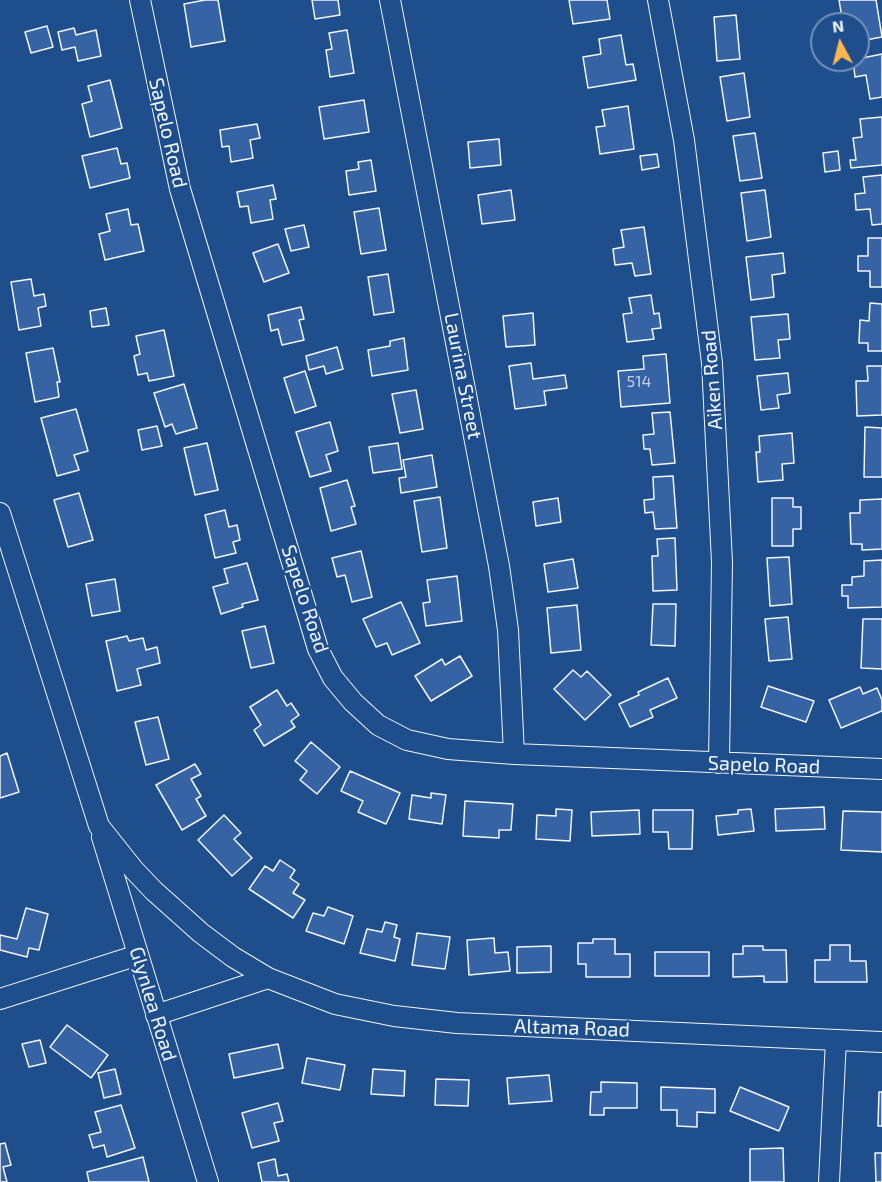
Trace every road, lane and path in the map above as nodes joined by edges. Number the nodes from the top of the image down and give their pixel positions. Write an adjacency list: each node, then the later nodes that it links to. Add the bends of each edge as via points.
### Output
1 (140, 0): 5 (street, Sapelo Road, via 180,189 318,649 333,678 378,725 407,740 448,749)
2 (390, 0): 5 (street, Laurina Street, via 499,567 508,630)
3 (658, 0): 6 (street, Aiken Road, via 684,140 712,363 722,562)
4 (0, 513): 8 (street, Glynlea Road)
5 (514, 754): 6 (street, Sapelo Road)
6 (719, 763): 7 (street, Sapelo Road)
7 (882, 769)
8 (99, 826): 9 (street, Glynlea Road); 10 (street, Glynlea Road, via 154,891 201,933)
9 (138, 955): 11 (street); 12 (street, Glynlea Road)
10 (268, 978): 12 (street); 13 (street, Altama Road, via 335,1004 446,1022)
11 (0, 999)
12 (156, 1015): 15 (street, Glynlea Road)
13 (836, 1040): 14 (street, Altama Road); 16 (street)
14 (882, 1042)
15 (208, 1182)
16 (829, 1182)

